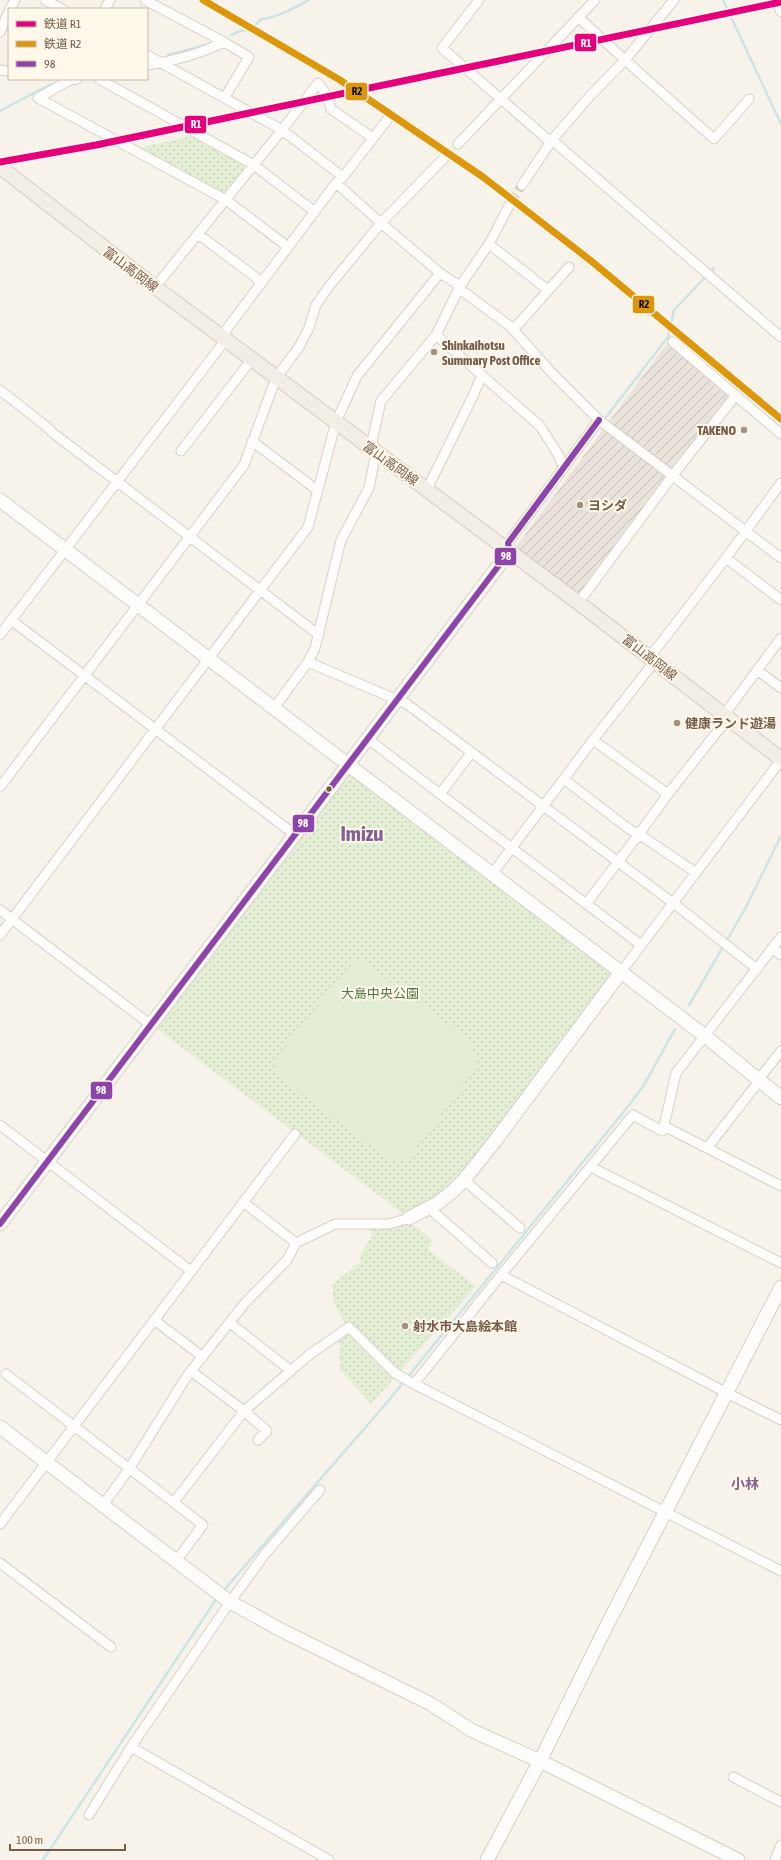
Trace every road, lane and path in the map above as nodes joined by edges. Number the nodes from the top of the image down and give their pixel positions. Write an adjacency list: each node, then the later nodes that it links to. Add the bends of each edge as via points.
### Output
1 (45, 0): 7 (street)
2 (145, 0): 12 (street)
3 (479, 0): 20 (street, via 442,48)
4 (595, 0): 10 (street)
5 (674, 0): 14 (street)
6 (776, 0): 9 (street)
7 (60, 8)
8 (7, 12): 11 (street)
9 (781, 12)
10 (578, 17): 14 (street); 20 (street)
11 (0, 32)
12 (224, 42): 15 (street, via 208,50); 19 (street, via 249,57)
13 (148, 56): 15 (street)
14 (624, 60): 21 (street, via 714,138); 25 (street)
15 (162, 63): 16 (street); 19 (street)
16 (148, 66)
17 (70, 80): 33 (street, via 38,98)
18 (101, 80): 28 (street)
19 (225, 97): 23 (street)
20 (501, 99): 25 (street, via 546,138); 26 (street)
21 (749, 99)
22 (388, 119): 24 (street)
23 (282, 130): 24 (street, via 318,83 325,90 331,109); 28 (street); 30 (street)
24 (373, 138): 30 (street)
25 (552, 140): 32 (street); 49 (street)
26 (458, 144)
27 (448, 154): 36 (street)
28 (254, 165): 33 (street); 35 (street)
29 (0, 168): 44 (main road, 富山高岡線)
30 (344, 177): 31 (street)
31 (336, 183): 35 (street); 36 (street)
32 (522, 185)
33 (226, 200): 37 (street); 39 (street)
34 (511, 202): 38 (street)
35 (314, 212): 39 (street)
36 (381, 223): 41 (street); 53 (street, via 330,285 316,306 299,347)
37 (198, 234): 42 (street); 44 (street)
38 (489, 244): 43 (street); 45 (street)
39 (288, 247): 42 (street)
40 (568, 267): 45 (street)
41 (440, 272): 43 (street); 57 (street, via 357,376)
42 (262, 282): 48 (street, via 226,330)
43 (460, 286): 46 (street, via 461,290); 47 (street)
44 (156, 287): 48 (main road, 富山高岡線)
45 (548, 290): 46 (street)
46 (513, 330): 56 (street)
47 (436, 335): 52 (street); 61 (street, via 381,401 372,441)
48 (224, 337): 51 (main road, 富山高岡線); 64 (street, via 224,342)
49 (781, 337)
50 (673, 342): 55 (street)
51 (252, 359): 53 (main road, 富山高岡線); 60 (street)
52 (482, 375): 62 (street, via 540,426); 66 (street)
53 (276, 378): 57 (main road, 富山高岡線); 59 (street)
54 (0, 390): 64 (street)
55 (736, 395): 58 (street); 63 (street)
56 (599, 420): 62 (street); 63 (street)
57 (336, 422): 61 (main road, 富山高岡線); 67 (street)
58 (781, 434)
59 (252, 441): 67 (street); 70 (street, via 244,465)
60 (182, 451)
61 (376, 452): 66 (main road, 富山高岡線); 80 (street, via 369,488 341,540)
62 (563, 467): 72 (street, via 508,543)
63 (673, 475): 69 (street); 77 (street)
64 (117, 482): 70 (street); 71 (street)
65 (781, 483): 69 (street)
66 (426, 489): 72 (main road, 富山高岡線)
67 (317, 490): 75 (street, via 308,527)
68 (0, 500): 71 (street)
69 (745, 530): 73 (street); 74 (street)
70 (190, 538): 75 (street); 78 (street)
71 (64, 549): 78 (street); 79 (street)
72 (509, 549): 77 (main road, 富山高岡線); 89 (street)
73 (726, 558): 76 (street); 84 (street)
74 (781, 558)
75 (262, 591): 80 (street); 83 (street)
76 (781, 600)
77 (579, 602): 84 (main road, 富山高岡線)
78 (138, 605): 83 (street); 87 (street)
79 (11, 620): 81 (street); 87 (street)
80 (319, 634): 85 (street)
81 (0, 635)
82 (781, 638): 86 (street)
83 (209, 659): 90 (street); 92 (street)
84 (652, 659): 91 (main road, 富山高岡線); 94 (street)
85 (308, 662): 89 (street); 90 (street)
86 (757, 670): 88 (street); 91 (street)
87 (84, 675): 92 (street); 99 (street)
88 (781, 688)
89 (398, 699): 93 (street); 95 (street)
90 (274, 708): 97 (street)
91 (726, 716): 96 (main road, 富山高岡線); 101 (street)
92 (156, 729): 103 (street); 112 (street)
93 (368, 739): 97 (street); 100 (street)
94 (593, 740): 98 (street); 101 (street)
95 (472, 753): 100 (street); 102 (street)
96 (781, 760): 107 (street)
97 (348, 763): 103 (street); 108 (street)
98 (564, 780): 102 (street); 104 (street)
99 (0, 787)
100 (440, 794): 105 (street)
101 (668, 794): 104 (street)
102 (544, 807): 105 (street); 106 (street)
103 (294, 834): 120 (street)
104 (639, 834): 106 (street); 107 (street)
105 (512, 848): 108 (street); 110 (street)
106 (617, 862): 109 (street); 110 (street)
107 (695, 872): 109 (street)
108 (492, 874): 119 (street)
109 (672, 903): 115 (street); 118 (street)
110 (586, 904): 115 (street)
111 (0, 910): 112 (street)
112 (12, 919): 113 (street); 120 (street)
113 (0, 935)
114 (781, 937): 116 (street)
115 (641, 945): 119 (street)
116 (772, 948): 117 (street); 118 (street)
117 (781, 955)
118 (757, 969): 121 (street)
119 (621, 972): 121 (street); 131 (street)
120 (151, 1024): 129 (street)
121 (705, 1036): 123 (street); 128 (street, via 676,1073 664,1126)
122 (781, 1051): 123 (street)
123 (759, 1080): 124 (street); 128 (street)
124 (781, 1098)
125 (0, 1125): 129 (street)
126 (662, 1131): 130 (street, via 633,1115)
127 (295, 1134): 133 (street)
128 (707, 1148): 132 (street)
129 (48, 1161): 136 (street); 141 (street)
130 (591, 1167): 140 (street); 142 (street)
131 (464, 1180): 134 (street); 137 (street)
132 (781, 1186)
133 (243, 1202): 138 (street); 141 (street)
134 (429, 1208): 135 (street); 139 (street)
135 (409, 1218): 138 (street, via 388,1224 335,1224)
136 (0, 1224)
137 (520, 1228)
138 (296, 1243): 145 (street, via 287,1260 245,1303)
139 (492, 1263)
140 (781, 1263)
141 (191, 1270): 144 (street)
142 (501, 1275): 150 (street); 151 (street)
143 (781, 1287): 151 (street)
144 (154, 1320): 146 (street); 155 (street)
145 (230, 1323): 146 (street); 147 (street)
146 (203, 1356): 148 (street)
147 (290, 1370): 150 (street, via 349,1327 395,1373); 152 (street)
148 (191, 1371): 152 (street); 158 (street)
149 (6, 1374): 155 (street)
150 (414, 1384): 162 (street)
151 (726, 1393): 153 (street); 162 (street)
152 (244, 1411): 156 (street, via 266,1431); 160 (street)
153 (781, 1420)
154 (0, 1427): 157 (street)
155 (74, 1427): 157 (street); 158 (street)
156 (258, 1440)
157 (47, 1463): 161 (street); 163 (street)
158 (129, 1469): 160 (street); 161 (street)
159 (320, 1490): 167 (street, via 265,1554)
160 (174, 1502): 164 (street, via 203,1525)
161 (103, 1505): 164 (street)
162 (665, 1512): 166 (street); 170 (street)
163 (0, 1524)
164 (176, 1561): 167 (street)
165 (0, 1564): 168 (street)
166 (781, 1571)
167 (230, 1602): 169 (street); 170 (street, via 431,1704 471,1730)
168 (111, 1647)
169 (131, 1747): 173 (street); 175 (street)
170 (540, 1761): 176 (street); 177 (street)
171 (733, 1777): 172 (street)
172 (781, 1802)
173 (89, 1815)
174 (781, 1845): 178 (street)
175 (329, 1860)
176 (487, 1860)
177 (738, 1860)
178 (775, 1860)

